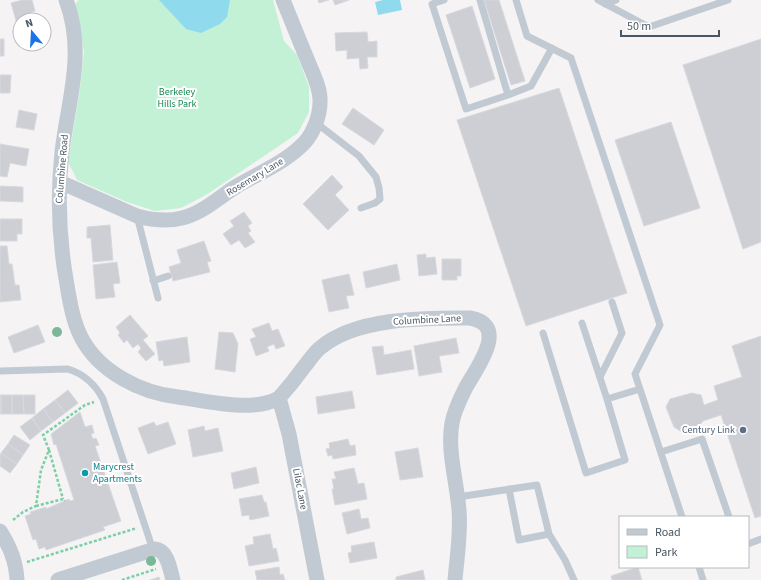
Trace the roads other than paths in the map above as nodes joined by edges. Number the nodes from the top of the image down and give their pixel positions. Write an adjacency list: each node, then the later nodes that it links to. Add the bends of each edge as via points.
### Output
1 (66, 0): 13 (street, Columbine Road, via 72,20 76,66 62,152)
2 (283, 0): 12 (street, Rosemary Lane, via 316,81 321,100)
3 (444, 0): 11 (lane, via 432,4 466,108)
4 (480, 0): 11 (lane)
5 (516, 0): 10 (lane, via 527,36)
6 (598, 0): 9 (lane)
7 (616, 0): 9 (lane)
8 (728, 0): 9 (lane, via 649,27)
9 (605, 4)
10 (552, 48): 11 (lane, via 531,86); 24 (lane, via 571,58 660,325 635,374)
11 (508, 95)
12 (315, 122): 14 (lane, via 359,156 376,177 380,199 375,204); 15 (street, Rosemary Lane, via 306,141 286,157 202,210 170,220)
13 (60, 182): 15 (street, Rosemary Lane); 25 (street, Columbine Road, via 59,226 71,312 82,338 93,354 113,372 132,384 156,393 254,406)
14 (362, 208)
15 (137, 216): 17 (lane)
16 (168, 276): 17 (lane)
17 (153, 281): 18 (lane)
18 (158, 298)
19 (612, 302): 23 (lane, via 622,334)
20 (582, 323): 23 (lane)
21 (543, 333): 26 (lane, via 586,473 625,460)
22 (0, 371): 36 (lane, via 68,369 93,383 103,399)
23 (600, 377): 26 (lane)
24 (640, 389): 26 (lane); 27 (lane)
25 (279, 398): 29 (street, Columbine Lane, via 319,348 347,333 372,325 402,320 479,319 486,326 489,344 452,422 451,446); 41 (street, Lilac Lane, via 289,434)
26 (606, 399)
27 (661, 452): 30 (lane); 31 (lane, via 702,439)
28 (509, 489): 29 (lane); 33 (lane, via 537,485); 33 (lane, via 519,540)
29 (458, 497): 42 (street, Columbine Lane, via 459,526)
30 (682, 516)
31 (729, 516)
32 (0, 531): 38 (street, via 14,558)
33 (549, 534): 43 (lane)
34 (761, 540): 35 (lane)
35 (749, 544)
36 (154, 549): 39 (street); 40 (street, via 165,554)
37 (699, 568): 44 (lane)
38 (17, 580)
39 (58, 580)
40 (173, 580)
41 (317, 580)
42 (455, 580)
43 (574, 580)
44 (703, 580)

